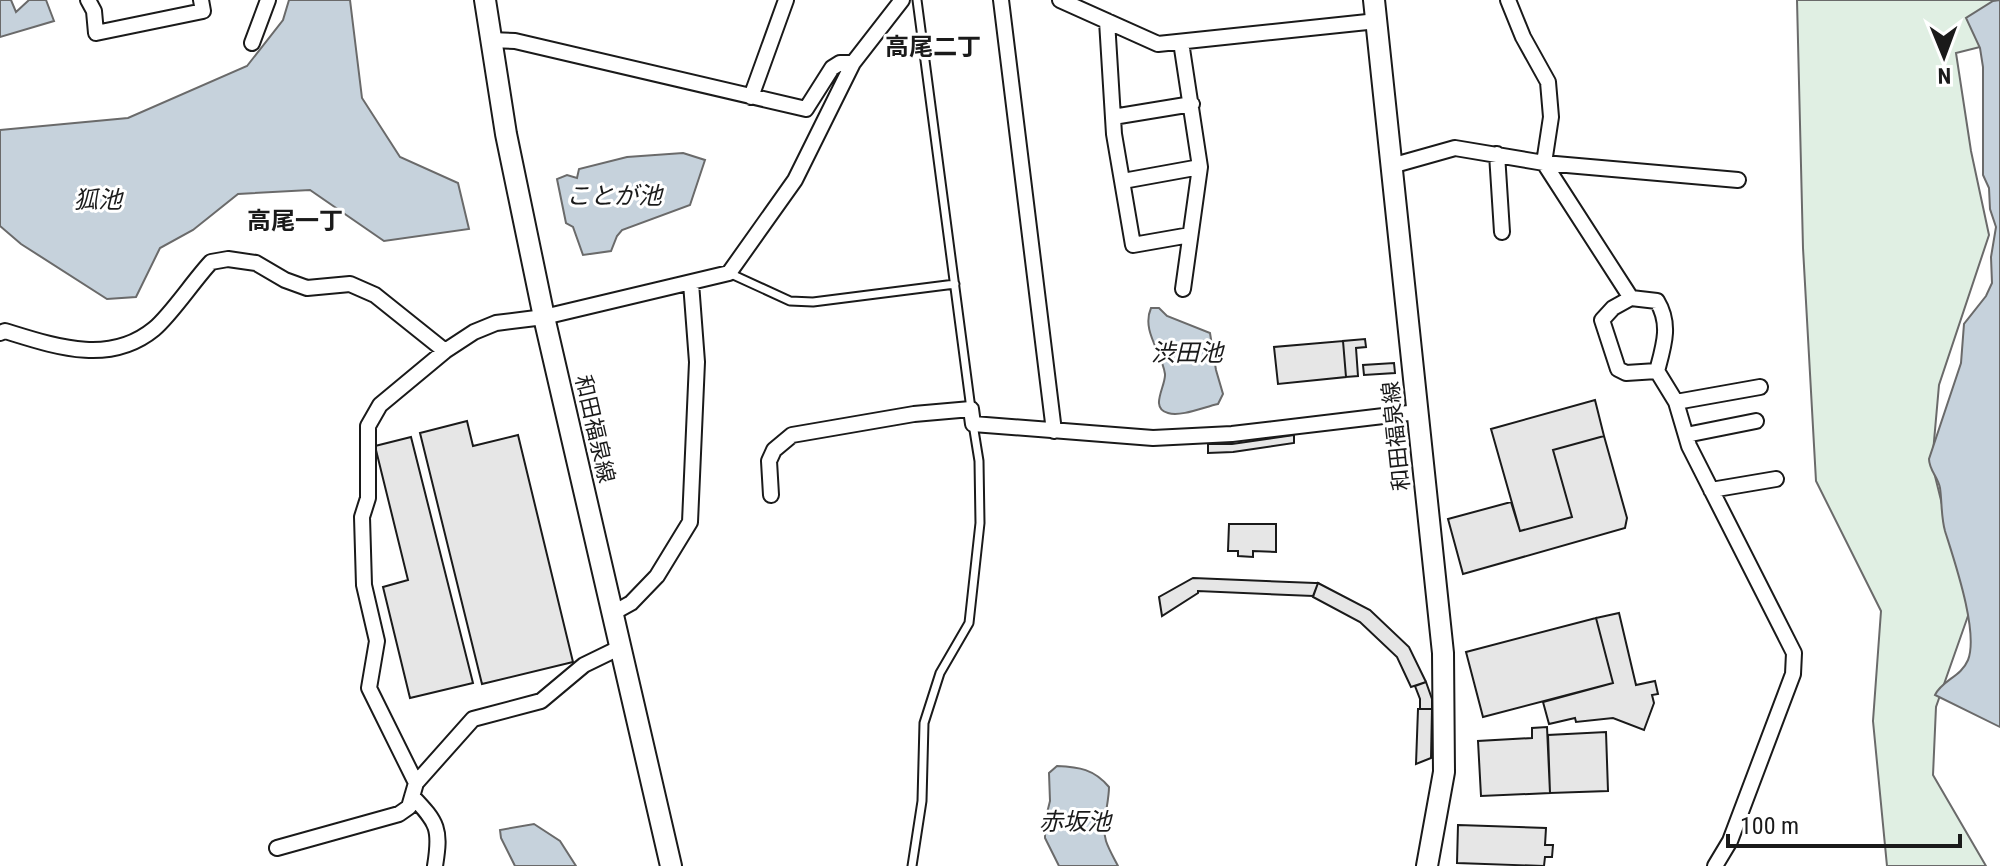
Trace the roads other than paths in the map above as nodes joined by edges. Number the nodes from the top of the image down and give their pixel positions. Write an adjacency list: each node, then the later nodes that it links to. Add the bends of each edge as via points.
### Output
1 (88, 0): 2 (street, via 96,33 203,11)
2 (201, 0)
3 (268, 0): 16 (street)
4 (485, 0): 14 (main road, 和田福泉線)
5 (786, 0): 18 (street)
6 (902, 0): 17 (street)
7 (917, 0): 31 (lane)
8 (1001, 0): 43 (street)
9 (1060, 0): 12 (street)
10 (1374, 0): 13 (main road, 和田福泉線)
11 (1508, 0): 22 (street, via 1548,82 1551,117)
12 (1107, 21): 15 (street, via 1158,44); 20 (street)
13 (1377, 21): 15 (street); 23 (main road, 和田福泉線)
14 (490, 40): 18 (street, via 515,41); 34 (main road, 和田福泉線)
15 (1181, 42): 19 (street)
16 (252, 43)
17 (853, 63): 18 (street, via 832,68 806,109); 29 (street, via 795,180)
18 (751, 97)
19 (1192, 104): 20 (street); 24 (street)
20 (1113, 117): 26 (street)
21 (1497, 154): 22 (street); 23 (street, via 1455,148); 27 (street)
22 (1544, 163): 25 (street); 33 (street)
23 (1391, 166): 40 (main road, 和田福泉線)
24 (1200, 167): 26 (street); 28 (street)
25 (1738, 180)
26 (1123, 181): 28 (street, via 1133,245)
27 (1502, 232)
28 (1190, 235): 32 (street)
29 (729, 273): 30 (street); 31 (lane, via 790,301)
30 (691, 283): 34 (street); 48 (street, via 697,362 690,522 657,576)
31 (955, 284): 41 (lane)
32 (1183, 289)
33 (1631, 298): 37 (street, via 1657,301 1666,315); 37 (street, via 1602,320 1618,369)
34 (544, 317): 36 (street, via 496,323); 48 (main road, 和田福泉線)
35 (2, 330): 36 (street, via 61,348 107,351 131,344 156,328 211,262 228,259 256,263 307,288 350,284 375,295)
36 (445, 351): 50 (street, via 380,405 368,426 362,568 377,641 369,688)
37 (1657, 371): 39 (street)
38 (1760, 387): 39 (street)
39 (1676, 402): 44 (street)
40 (1417, 412): 43 (street, via 1232,434 1153,438); 55 (main road, 和田福泉線, via 1443,653 1444,772)
41 (972, 417): 43 (street); 47 (street, via 914,414 792,435 769,461); 54 (lane, via 980,523 969,623 940,673 924,723 922,801)
42 (1756, 421): 44 (street)
43 (1054, 431)
44 (1686, 435): 46 (street)
45 (1776, 479): 46 (street)
46 (1711, 490): 56 (street, via 1794,653 1793,674 1730,841)
47 (771, 495)
48 (613, 613): 49 (main road, 和田福泉線)
49 (621, 647): 50 (street, via 584,665 541,701 473,719); 53 (main road, 和田福泉線)
50 (414, 790): 51 (street, via 409,807 399,814); 52 (street, via 438,828)
51 (277, 848)
52 (435, 866)
53 (671, 866)
54 (912, 866)
55 (1427, 866)
56 (1715, 866)

